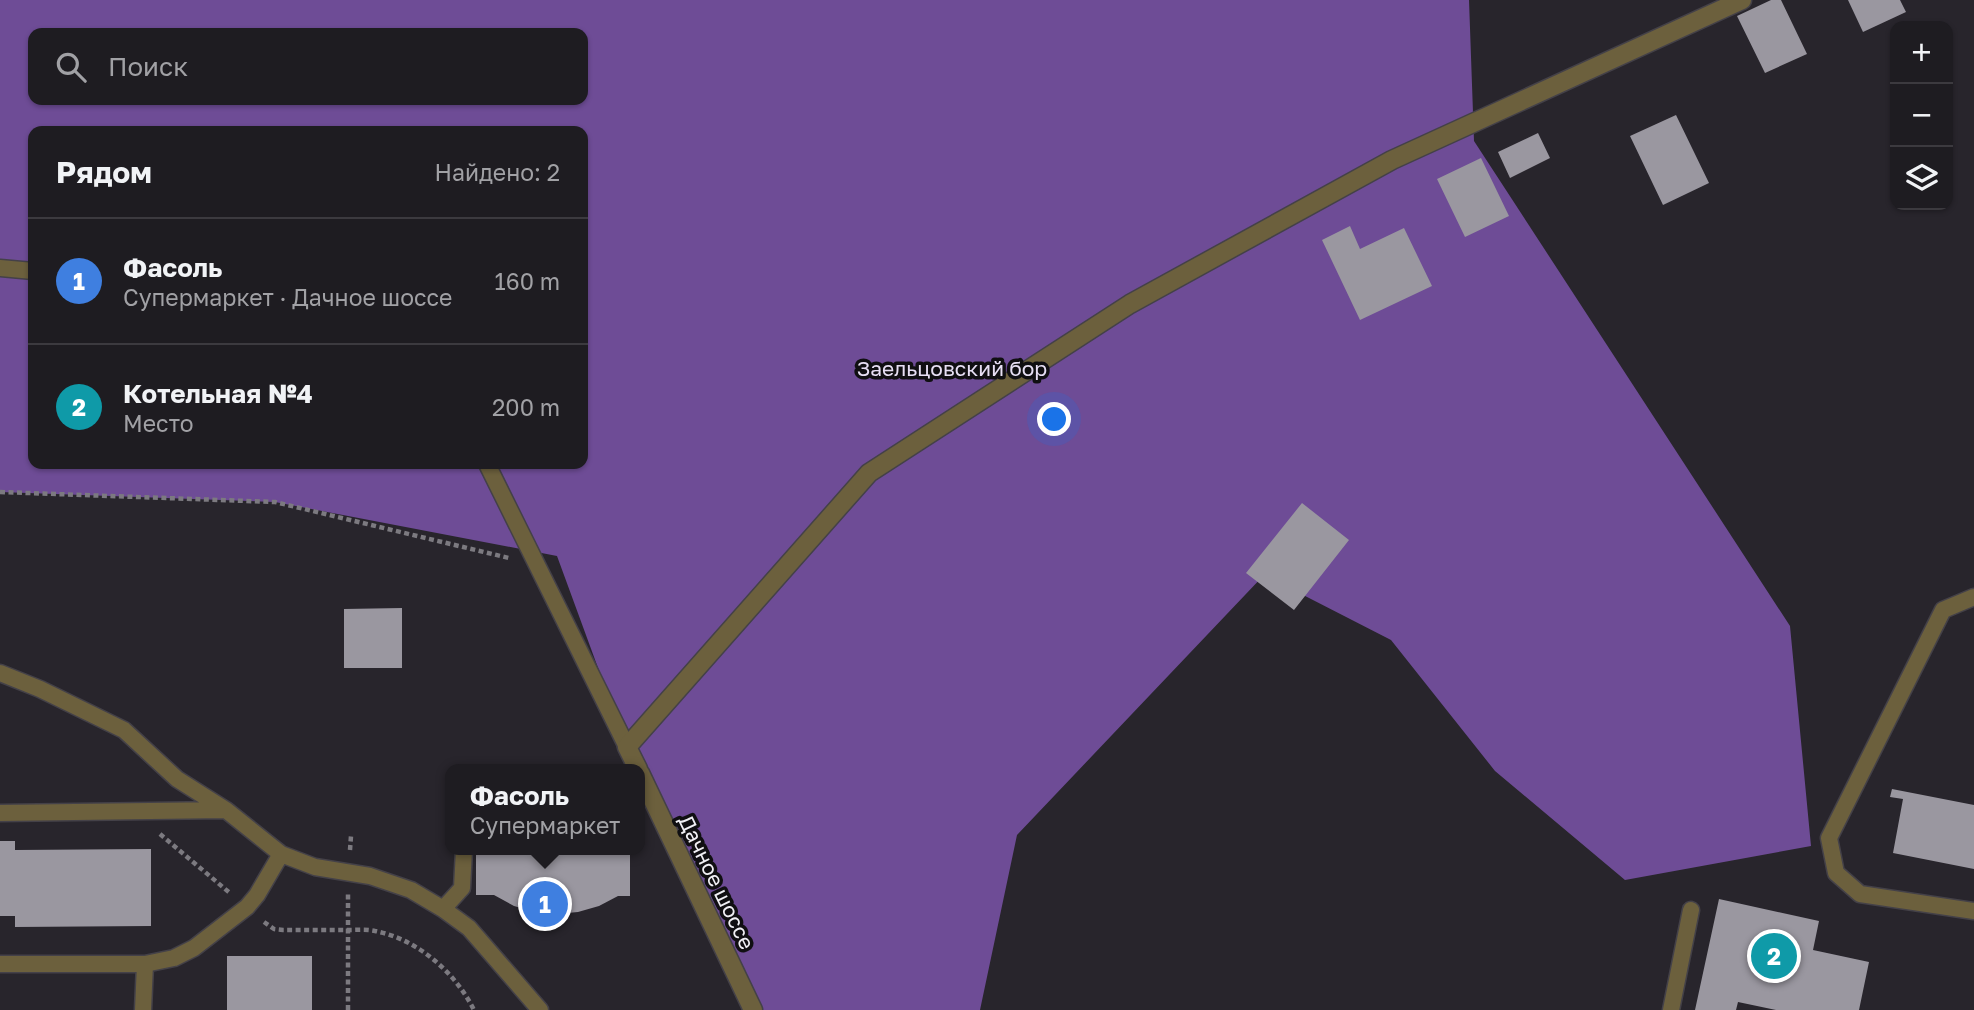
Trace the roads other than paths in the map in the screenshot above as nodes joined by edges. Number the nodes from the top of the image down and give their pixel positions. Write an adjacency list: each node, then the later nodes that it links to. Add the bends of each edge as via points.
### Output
1 (1742, 0): 7 (street, via 1392,160 1130,304 869,473)
2 (0, 268): 3 (lane)
3 (28, 271)
4 (490, 469): 7 (lane)
5 (1974, 597): 16 (lane, via 1943,610 1829,838 1836,873 1860,894)
6 (0, 673): 10 (lane, via 124,730 177,779)
7 (627, 747): 8 (street, Дачное шоссе)
8 (636, 764)
9 (645, 784): 19 (street, Дачное шоссе)
10 (226, 810): 11 (lane); 12 (lane)
11 (0, 813)
12 (281, 854): 14 (lane, via 315,867 370,876 411,890); 18 (lane, via 247,907 194,948)
13 (464, 855): 14 (lane, via 463,888)
14 (443, 909): 21 (lane, via 469,928)
15 (1690, 910): 22 (lane)
16 (1974, 911)
17 (0, 964): 18 (lane)
18 (145, 964): 20 (lane)
19 (749, 1009)
20 (143, 1010)
21 (540, 1010)
22 (1671, 1010)

